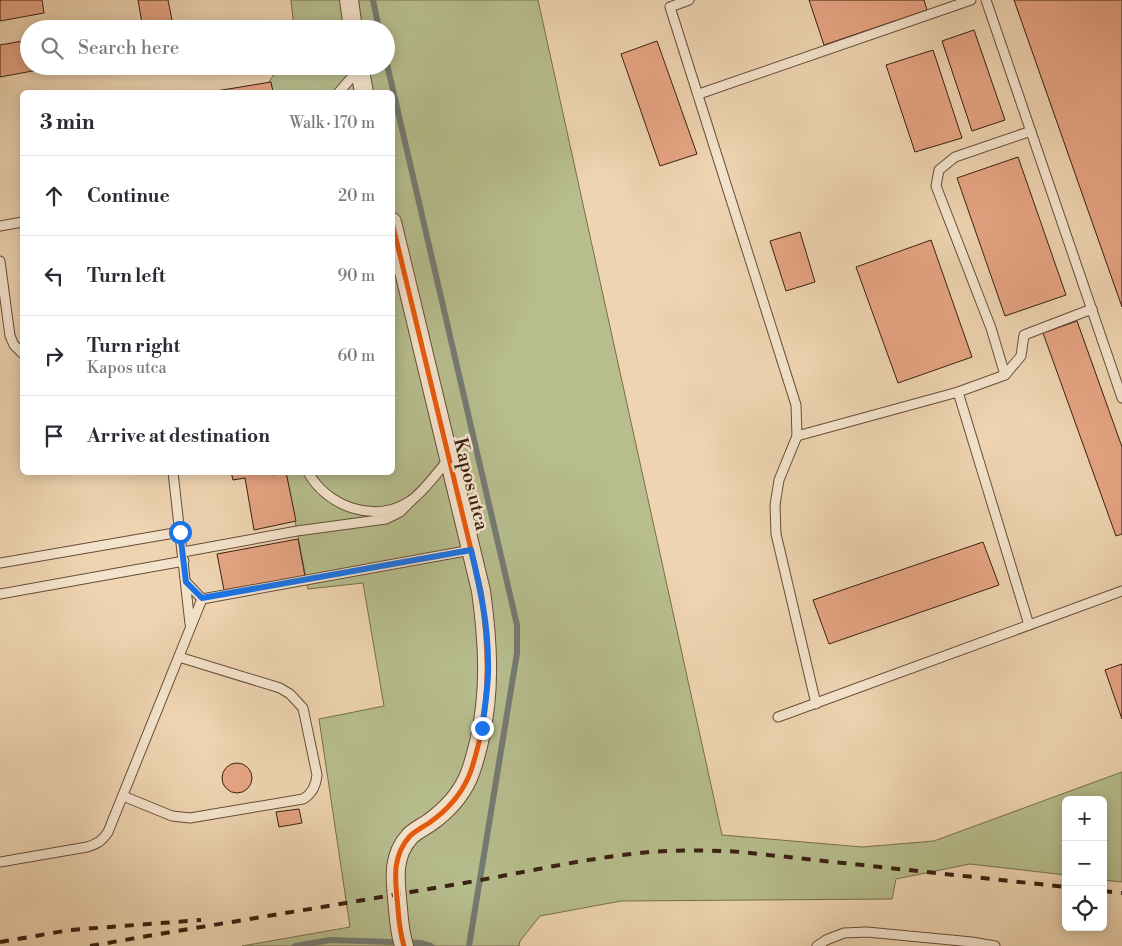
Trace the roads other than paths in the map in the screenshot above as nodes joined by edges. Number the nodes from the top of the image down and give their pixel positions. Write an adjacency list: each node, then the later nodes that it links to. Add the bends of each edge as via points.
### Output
1 (349, 0): 5 (street)
2 (689, 0): 10 (lane, via 670,7)
3 (971, 0): 10 (lane)
4 (986, 0): 11 (lane)
5 (352, 20)
6 (353, 75): 8 (lane)
7 (361, 75): 9 (street)
8 (341, 90)
9 (364, 90)
10 (699, 94): 22 (lane, via 796,405)
11 (1031, 131): 16 (lane); 19 (lane, via 956,157 939,170 936,186 991,328)
12 (20, 222): 13 (lane)
13 (0, 226)
14 (395, 234): 23 (street, Kapos utca)
15 (0, 261): 17 (lane)
16 (1092, 310): 19 (lane, via 1024,335 1021,356); 21 (lane)
17 (4, 324): 18 (lane)
18 (20, 351)
19 (1005, 375): 20 (lane)
20 (958, 392): 22 (lane); 36 (lane)
21 (1122, 398)
22 (797, 436): 38 (lane, via 779,480 775,505 776,534)
23 (449, 459): 26 (lane); 28 (street, Kapos utca)
24 (173, 475): 27 (lane)
25 (310, 475): 26 (lane, via 328,497 362,511 388,511)
26 (412, 500): 29 (lane, via 400,512 386,519 297,531)
27 (180, 532): 29 (lane); 30 (lane)
28 (471, 550): 34 (lane); 42 (street, Kapos utca, via 486,626 488,690 482,728 469,776 460,794 442,814 410,836 398,857 395,884)
29 (184, 557): 31 (lane); 33 (lane)
30 (0, 563)
31 (186, 582): 34 (lane); 35 (lane)
32 (1122, 591): 36 (lane)
33 (0, 594)
34 (202, 598): 35 (lane)
35 (190, 625): 37 (lane)
36 (1029, 625): 38 (lane)
37 (179, 657): 40 (lane); 40 (lane, via 280,688 290,694 303,708 317,781 309,796 303,799 190,818 172,816)
38 (816, 704): 39 (lane)
39 (778, 716)
40 (123, 796): 41 (lane, via 108,832 98,844)
41 (0, 862)
42 (402, 939)
43 (972, 942): 44 (lane, via 867,932 844,933); 45 (lane); 46 (lane)
44 (817, 946)
45 (984, 946)
46 (995, 946)

